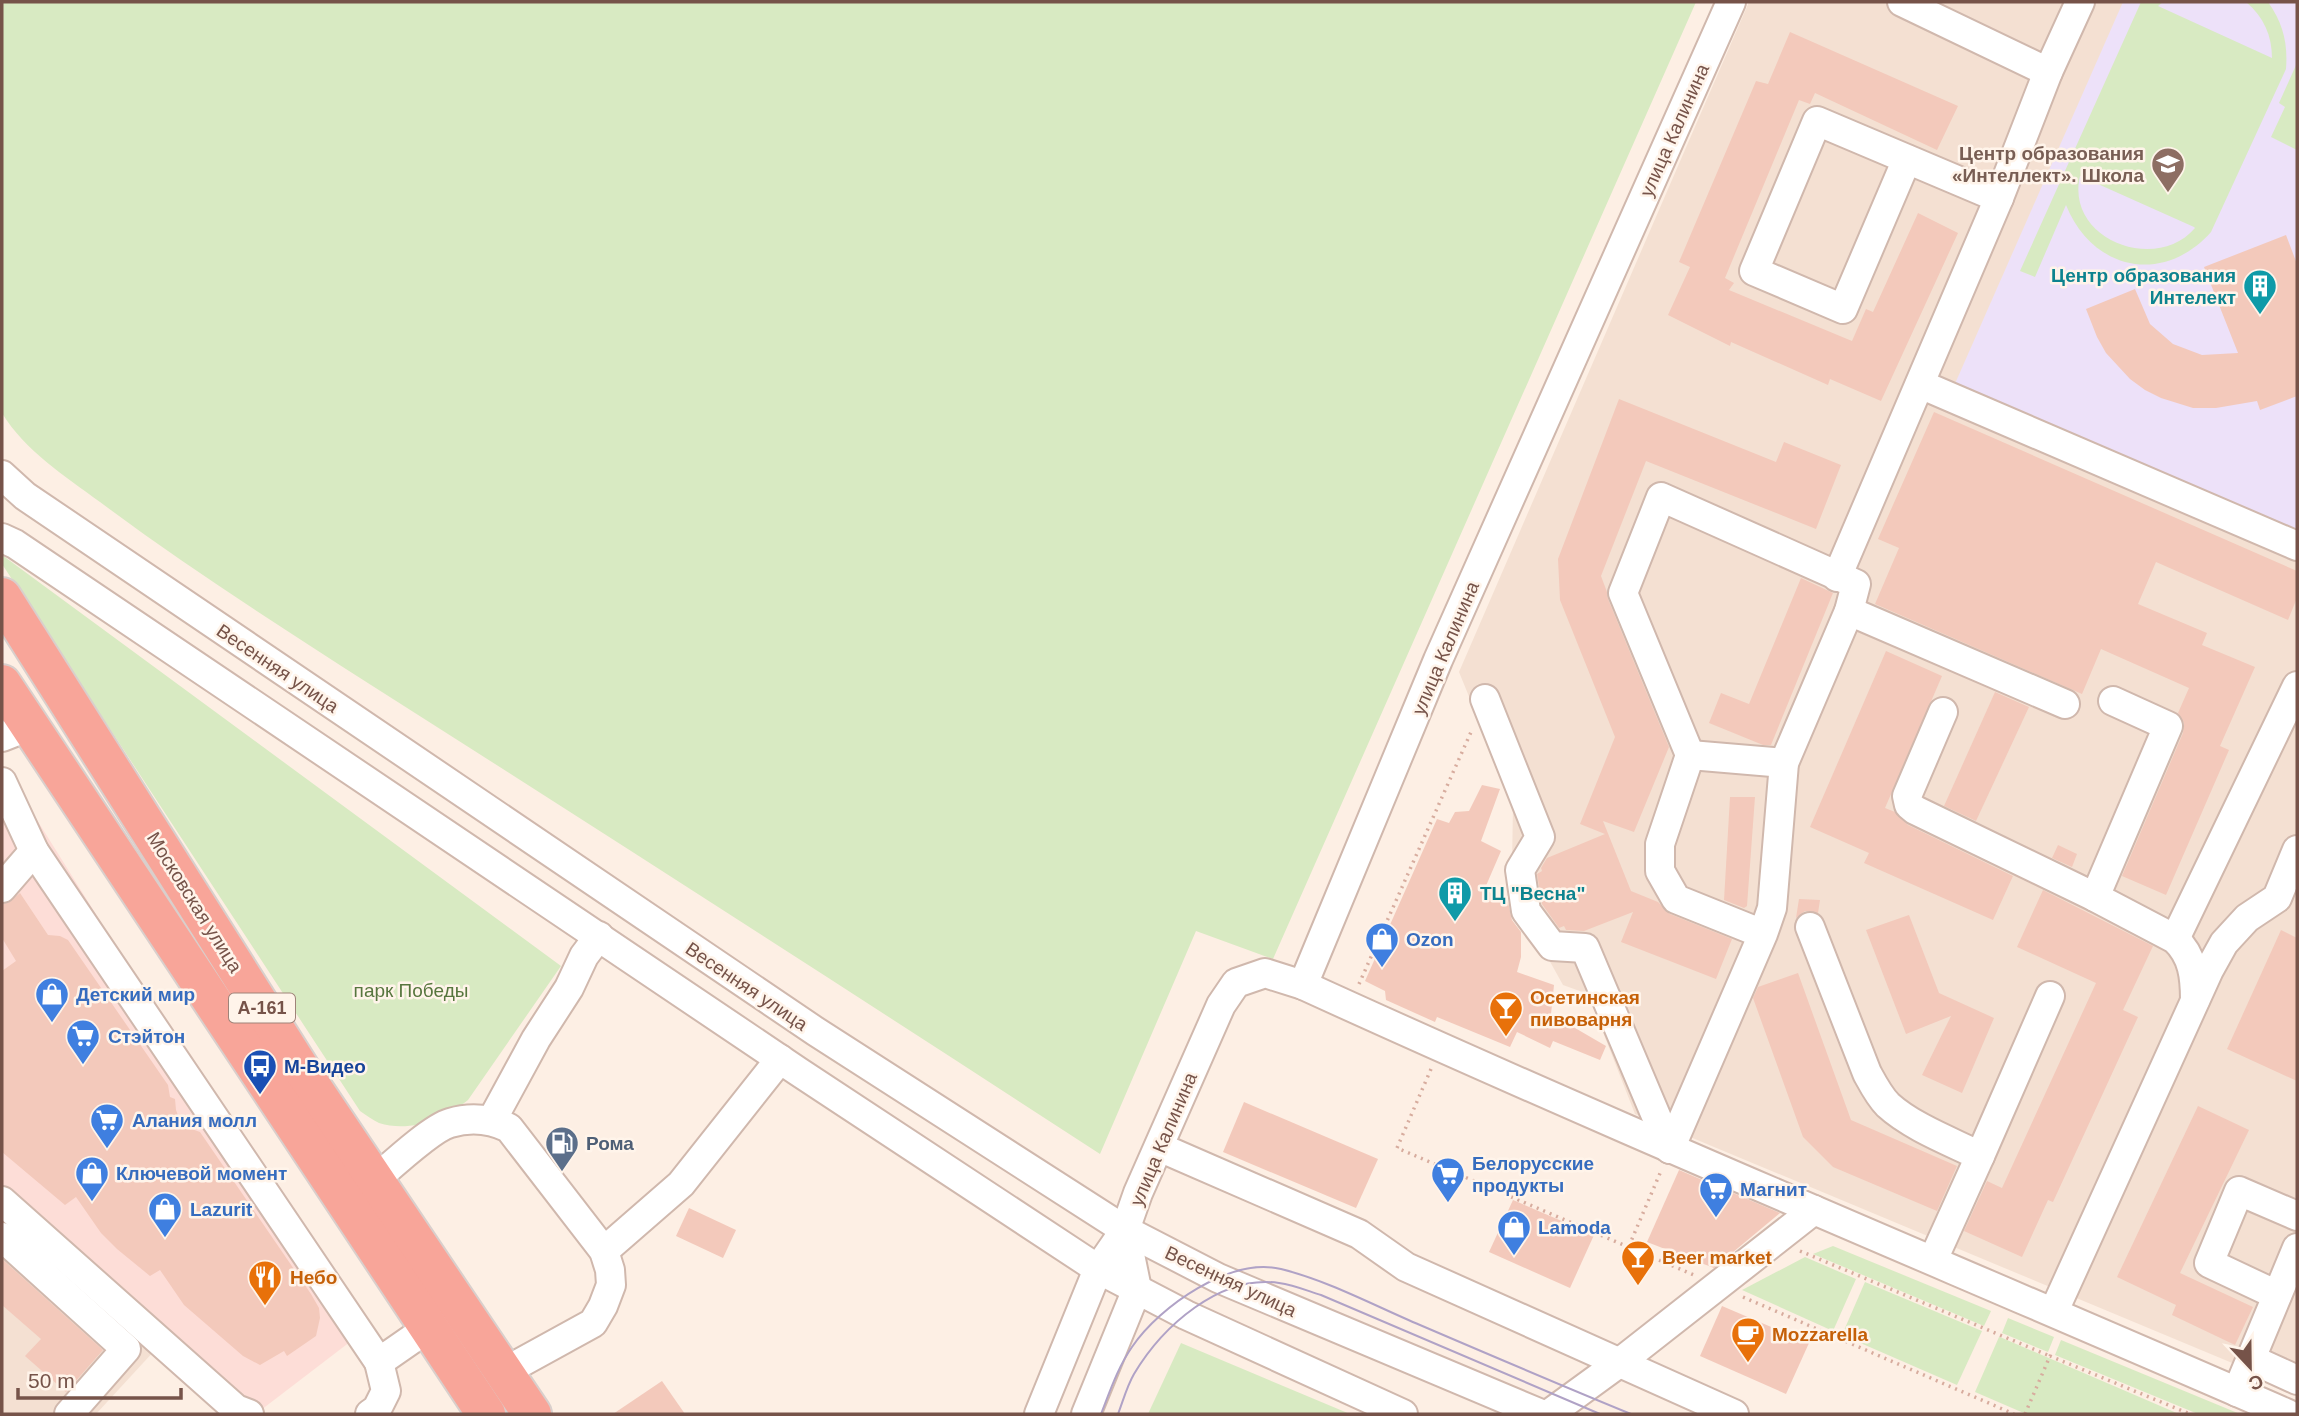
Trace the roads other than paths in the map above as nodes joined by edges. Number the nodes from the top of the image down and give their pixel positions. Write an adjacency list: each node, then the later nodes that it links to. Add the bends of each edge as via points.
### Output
1 (1731, 2): 32 (street, улица Калинина, via 1438,660)
2 (1902, 2): 4 (street)
3 (2080, 2): 4 (street)
4 (2048, 72): 6 (street)
5 (1907, 159): 5 (street, via 1817,121 1754,271 1843,309); 6 (street)
6 (1999, 198): 7 (street)
7 (1920, 384): 10 (street); 11 (street)
8 (2, 475): 44 (street, Весенняя улица, via 24,496 619,901)
9 (2, 538): 30 (street)
10 (2297, 546)
11 (1837, 577): 13 (street, via 1856,584); 21 (street, via 1661,497 1623,593)
12 (2, 597): 40 (highway, Московская улица / А-161, via 306,1078)
13 (1849, 611): 18 (street); 22 (street)
14 (2, 684): 20 (highway, Московская улица / А-161)
15 (2297, 686): 31 (street)
16 (1485, 699): 38 (street, via 1540,837 1520,870 1526,911 1552,946 1585,948)
17 (2112, 701): 27 (street, via 2168,726)
18 (2065, 704)
19 (1943, 712): 27 (street, via 1907,796 1909,805)
20 (16, 732): 53 (highway, Московская улица / А-161)
21 (1690, 755): 22 (street); 29 (street, via 1660,844 1660,871 1676,900)
22 (1784, 762): 29 (street, via 1772,908)
23 (2, 782): 24 (street)
24 (34, 851): 26 (street); 55 (street)
25 (2294, 868): 34 (street, via 2277,898 2247,918 2224,943)
26 (2, 888)
27 (2095, 897): 31 (street)
28 (1810, 927): 39 (street, via 1878,1093 1908,1119)
29 (1762, 934): 38 (street)
30 (599, 936): 35 (street); 36 (street)
31 (2175, 939): 34 (street, via 2192,963)
32 (1303, 985): 37 (street, улица Калинина, via 1265,973 1236,983 1221,1005); 38 (street)
33 (2050, 996): 39 (street)
34 (2195, 1001): 52 (street)
35 (780, 1059): 47 (street, via 681,1184); 49 (street)
36 (492, 1120): 40 (street, via 449,1123); 47 (street, via 509,1128)
37 (1159, 1147): 44 (street, улица Калинина); 56 (street, via 1359,1234 1406,1267)
38 (1670, 1149): 42 (street)
39 (1980, 1157): 48 (street)
40 (376, 1179): 57 (highway, Московская улица / А-161)
41 (2, 1201): 61 (street, via 236,1409)
42 (1814, 1210): 48 (street); 56 (street)
43 (2297, 1216): 51 (street, via 2239,1191 2209,1263)
44 (1125, 1230): 49 (street, улица Калинина); 50 (street, улица Калинина); 68 (street, Весенняя улица, via 1218,1278)
45 (2, 1237): 60 (street, via 126,1349)
46 (2297, 1248): 51 (street)
47 (604, 1251): 57 (street, via 611,1285 593,1323)
48 (1933, 1260): 52 (street)
49 (1098, 1269): 50 (street); 65 (street, улица Калинина)
50 (1137, 1289): 66 (street); 67 (street)
51 (2277, 1295): 54 (street)
52 (2054, 1311): 59 (street)
53 (428, 1328): 55 (street); 63 (highway, Московская улица / А-161)
54 (2251, 1359): 58 (street); 59 (street)
55 (379, 1362): 62 (street, via 386,1391)
56 (1619, 1363): 69 (street); 70 (street)
57 (505, 1375): 64 (highway, Московская улица / А-161)
58 (2297, 1380)
59 (2237, 1392): 71 (street)
60 (69, 1414)
61 (249, 1414)
62 (370, 1414)
63 (486, 1414)
64 (532, 1414)
65 (1039, 1414)
66 (1086, 1414)
67 (1403, 1414)
68 (1541, 1414)
69 (1549, 1414)
70 (1734, 1414)
71 (2288, 1414)

